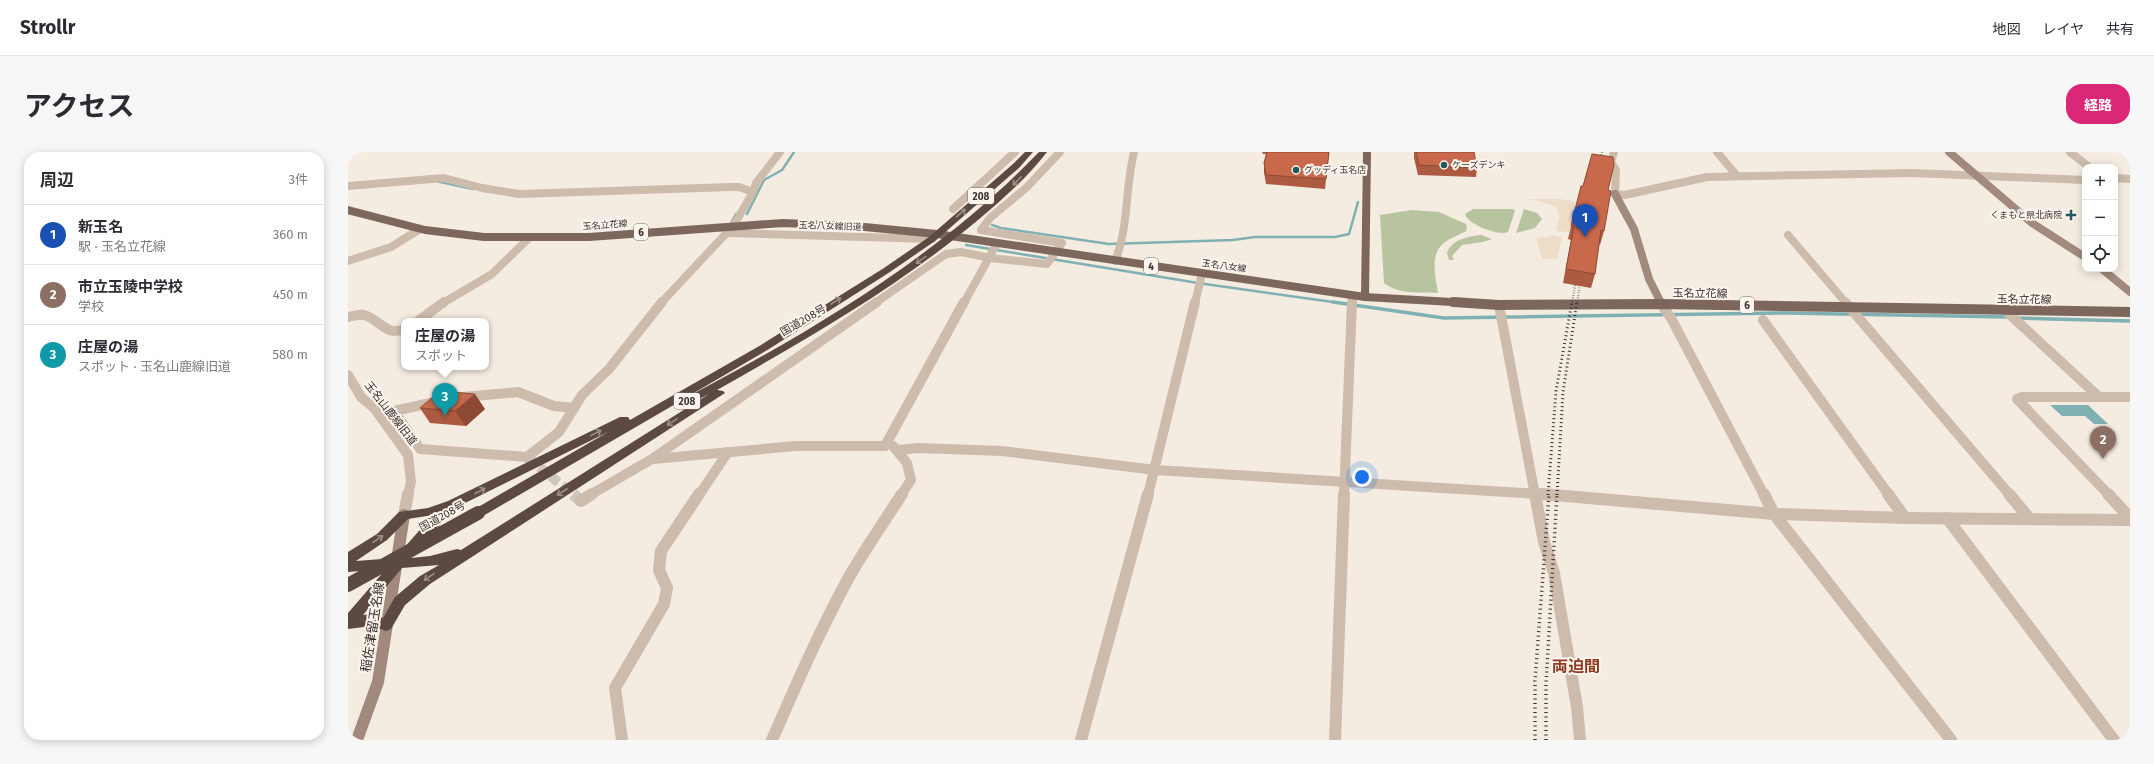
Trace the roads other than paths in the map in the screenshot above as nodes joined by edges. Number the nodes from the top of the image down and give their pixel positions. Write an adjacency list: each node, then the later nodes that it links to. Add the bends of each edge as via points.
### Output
1 (780, 152): 19 (street, via 756,183)
2 (1015, 152): 21 (street)
3 (1029, 152): 27 (highway, 国道208号 / 208, one-way to 3)
4 (1043, 152): 29 (highway, 国道208号 / 208, one-way to 29, via 1013,185)
5 (1060, 152): 31 (street, via 1027,187 990,218 981,230 1062,243)
6 (1134, 152): 35 (street, via 1128,168 1121,247)
7 (1367, 152): 39 (main road)
8 (1614, 152): 20 (street, via 1608,161 1616,170)
9 (1717, 152): 14 (street)
10 (1949, 152): 13 (street)
11 (2070, 152): 12 (street)
12 (2085, 164)
13 (1978, 175): 14 (street, via 1913,173); 17 (street); 32 (street, via 2032,223)
14 (1737, 176): 20 (street, via 1698,178 1625,195)
15 (2118, 178): 16 (street)
16 (2130, 179)
17 (2082, 180)
18 (348, 186): 19 (street, via 444,178 519,194 732,187)
19 (754, 192): 23 (street)
20 (1615, 194): 41 (street, via 1636,234 1651,285)
21 (953, 209)
22 (348, 210): 24 (main road, 玉名立花線 / 6)
23 (734, 226): 25 (street); 27 (main road, 玉名立花線 / 6, via 783,223 833,224); 28 (main road, 玉名立花線 / 6, via 589,237)
24 (420, 229): 28 (main road, 玉名立花線 / 6, via 484,237); 34 (street, via 391,247)
25 (728, 233): 27 (street, 玉名八女線旧道); 55 (street, via 650,315 609,369 590,386)
26 (1788, 235): 43 (street)
27 (935, 236): 29 (main road, 玉名八女線 / 4); 50 (highway, 国道208号 / 208, one-way to 27, via 887,270)
28 (530, 237): 47 (street, via 492,274)
29 (953, 237): 30 (main road, 玉名八女線 / 4); 49 (highway, 国道208号 / 208, one-way to 49)
30 (997, 243): 31 (main road, 玉名八女線 / 4); 33 (street)
31 (1056, 252): 33 (street, via 1048,264); 35 (main road, 玉名八女線 / 4)
32 (2082, 255)
33 (990, 258): 58 (street); 60 (street, via 961,252 946,254)
34 (348, 260)
35 (1115, 261): 37 (main road, 玉名八女線 / 4)
36 (2106, 272): 38 (street)
37 (1202, 273): 40 (main road, 玉名八女線 / 4); 61 (street)
38 (2130, 292)
39 (1365, 297): 40 (main road, 玉名八女線 / 4); 42 (main road, 玉名立花線 / 6)
40 (1352, 302): 63 (street)
41 (1661, 304): 42 (main road, 玉名立花線 / 6); 43 (main road, 玉名立花線 / 6); 67 (street)
42 (1499, 305): 64 (street)
43 (1851, 308): 45 (main road, 玉名立花線 / 6); 71 (street)
44 (2130, 312): 45 (main road, 玉名立花線 / 6)
45 (2011, 316): 53 (street)
46 (348, 317): 51 (street, via 364,315 391,333)
47 (422, 318)
48 (1763, 320): 69 (street)
49 (822, 326): 62 (highway, 国道208号 / 208, via 716,386); 73 (highway, one-way to 73, via 796,345)
50 (791, 329): 62 (highway, 国道208号 / 208, via 765,347); 66 (highway, one-way to 50, via 634,414)
51 (401, 331)
52 (348, 375): 56 (street, 玉名山鹿線旧道, via 361,397)
53 (2099, 397): 54 (street); 72 (street, via 2017,399)
54 (2130, 397)
55 (574, 408): 57 (street, via 554,406 518,392 449,400); 57 (street, via 559,432 527,457 420,449)
56 (375, 409): 57 (street); 68 (street, 玉名山鹿線旧道, via 408,455 411,482)
57 (394, 411)
58 (893, 446): 59 (street, via 796,446); 61 (street, via 1002,451); 82 (street, via 907,463 911,480 863,554 834,606 797,680)
59 (728, 452): 60 (street); 81 (street, via 661,551 659,570 667,588 664,604 615,688)
60 (652, 459): 65 (street)
61 (1155, 470): 63 (street); 83 (street)
62 (550, 472): 77 (highway, 国道208号 / 208, bridge)
63 (1345, 482): 64 (street); 84 (street)
64 (1536, 494): 67 (street); 85 (street, via 1544,542 1554,573 1577,707)
65 (581, 501)
66 (453, 504): 68 (highway, via 429,512); 75 (highway)
67 (1774, 514): 69 (street); 86 (street)
68 (404, 515): 74 (highway, one-way to 68, via 382,537); 75 (street, 稲佐津留玉名線)
69 (1905, 518): 70 (street)
70 (1947, 518): 71 (street); 87 (street)
71 (2029, 518): 72 (street)
72 (2130, 519)
73 (484, 542): 75 (highway, via 446,558 421,564); 79 (highway, one-way to 79, via 425,580 400,601)
74 (348, 559)
75 (398, 563): 76 (highway, via 377,562); 78 (highway); 79 (street, 稲佐津留玉名線)
76 (348, 567)
77 (348, 585)
78 (348, 623): 79 (highway, via 372,620)
79 (386, 625): 80 (street, 稲佐津留玉名線, via 378,682)
80 (357, 740)
81 (622, 740)
82 (772, 740)
83 (1082, 740)
84 (1335, 740)
85 (1580, 740)
86 (1951, 740)
87 (2114, 740)

